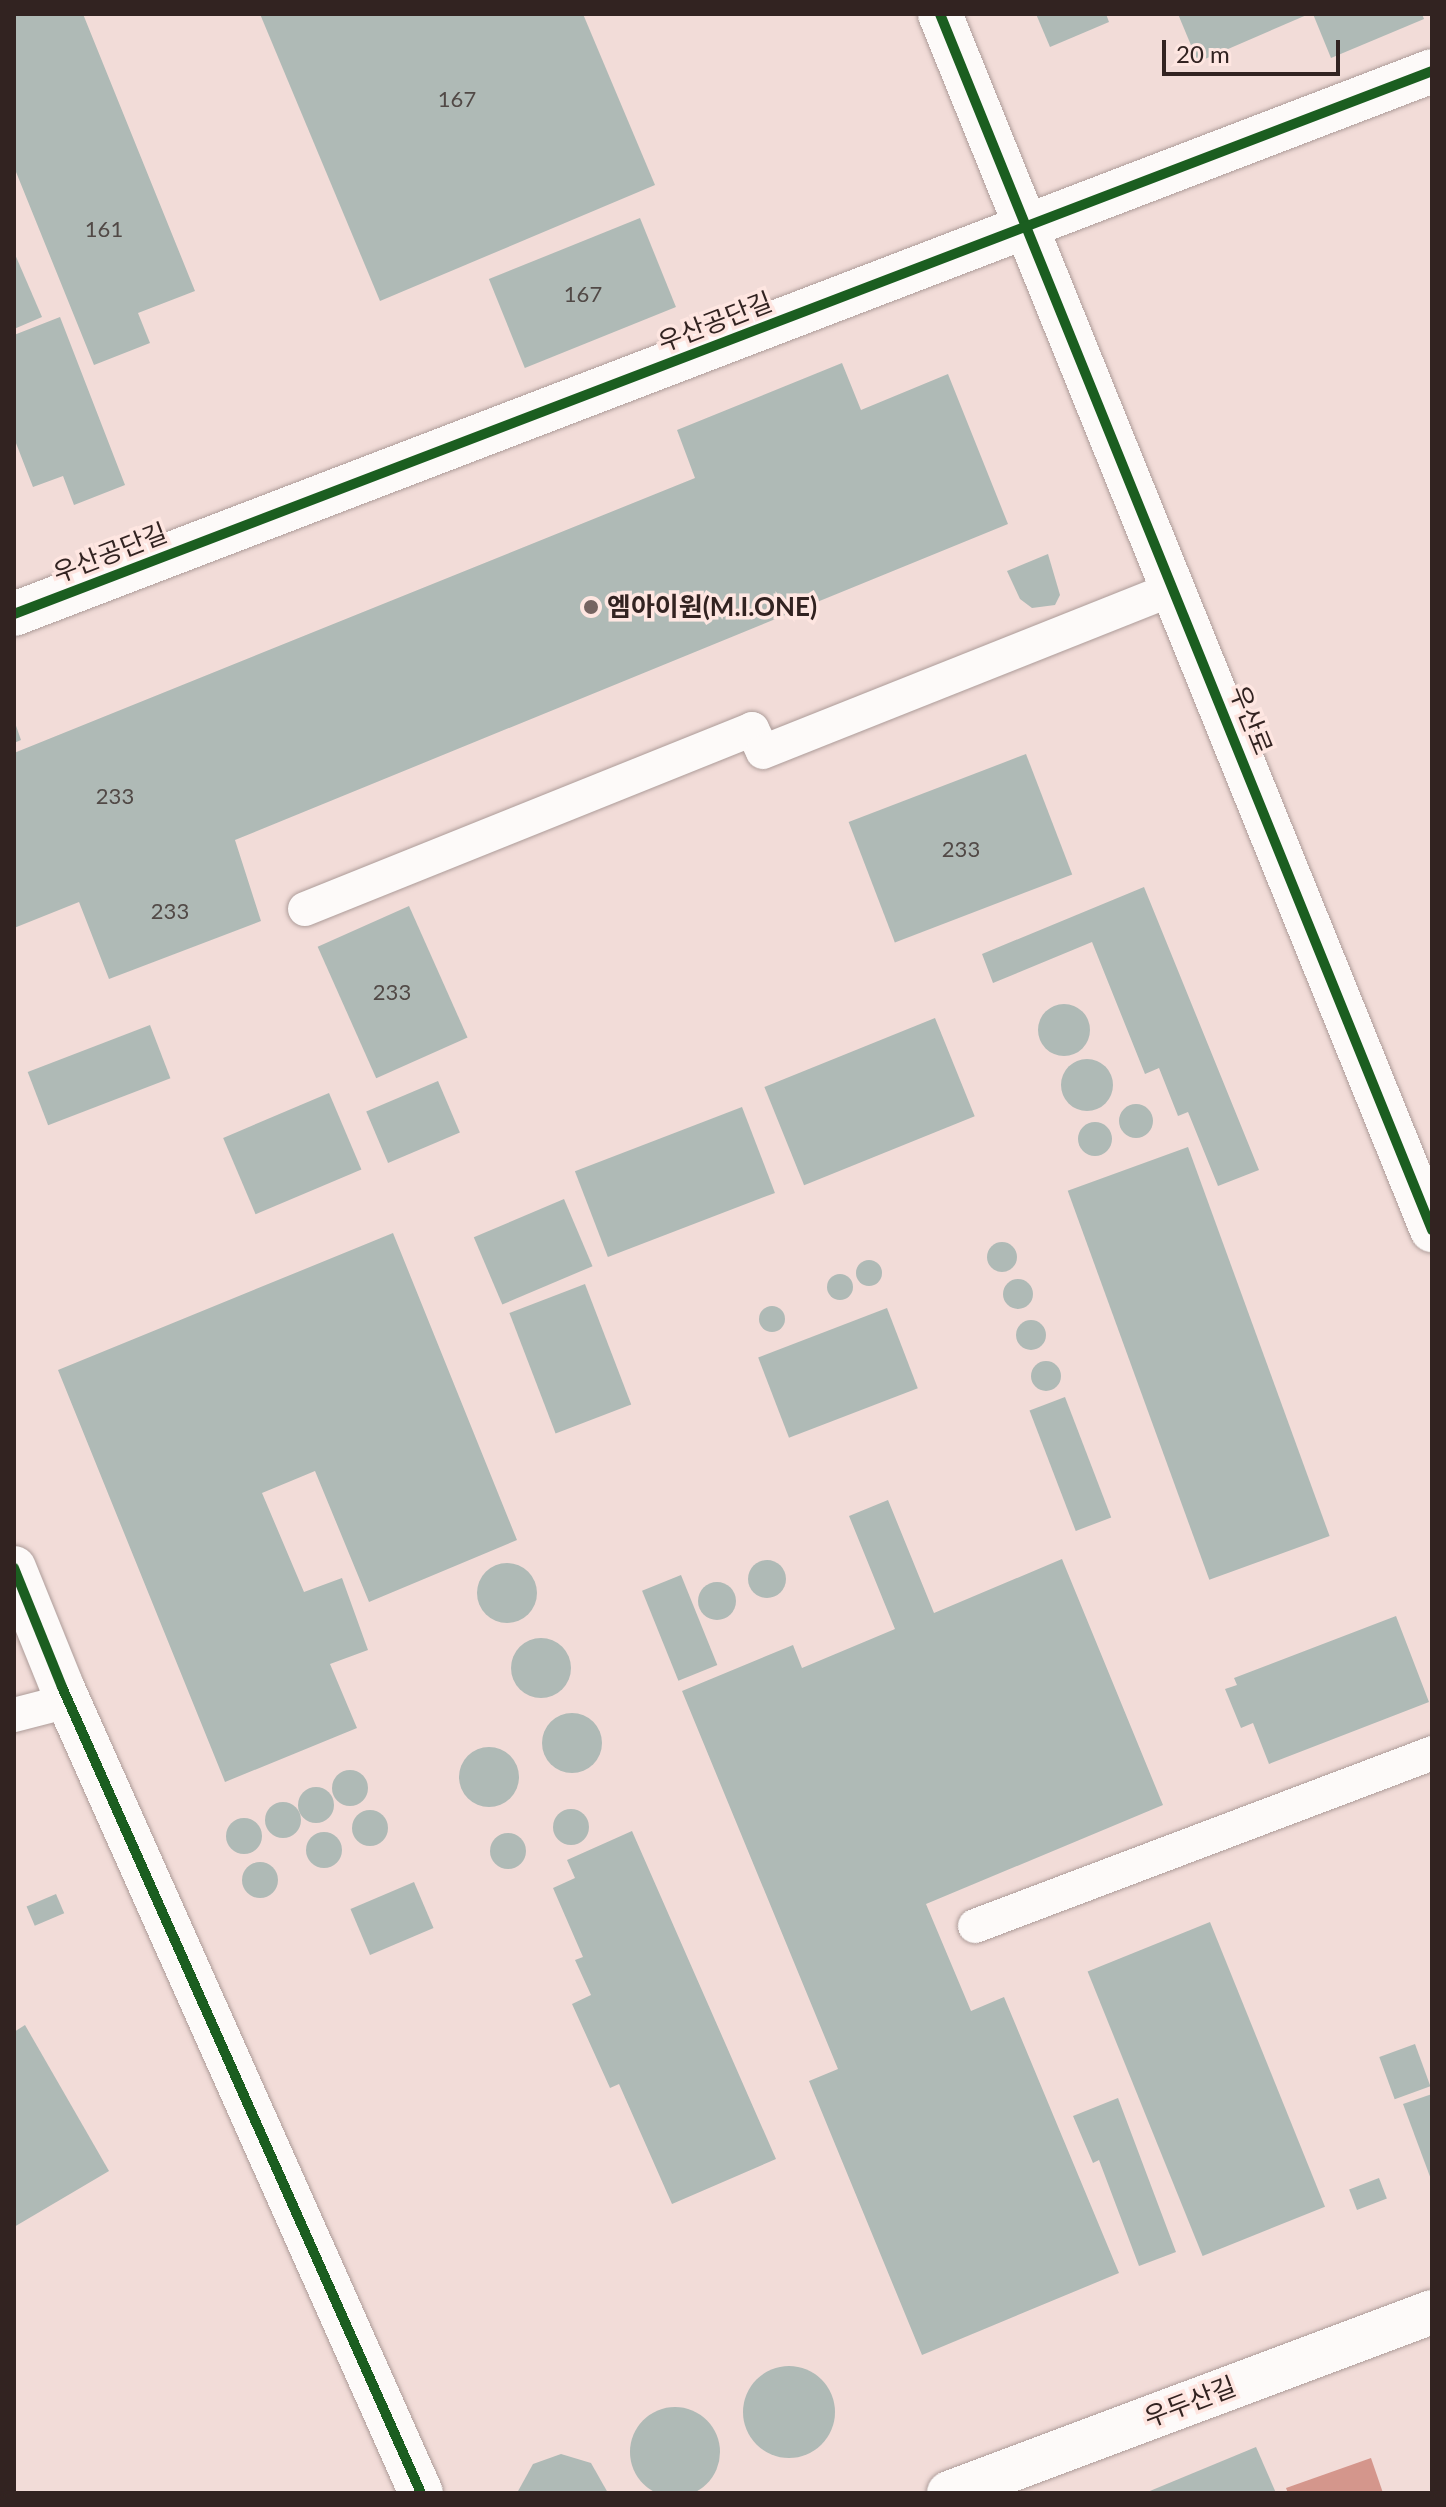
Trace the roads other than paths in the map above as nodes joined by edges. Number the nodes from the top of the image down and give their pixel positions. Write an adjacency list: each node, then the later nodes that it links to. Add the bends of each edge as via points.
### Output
1 (940, 14): 3 (street, 우산로)
2 (1432, 71): 3 (street, 우산공단길)
3 (1028, 226): 4 (street, 우산로); 5 (street, 우산공단길)
4 (1175, 588): 6 (lane, via 763,752 752,729); 7 (street, 우산로)
5 (14, 614)
6 (305, 909)
7 (1432, 1230)
8 (14, 1568): 9 (street)
9 (68, 1701): 10 (lane); 14 (street)
10 (14, 1715)
11 (1432, 1753): 12 (lane)
12 (975, 1926)
13 (1432, 2312): 15 (street, 우두산길)
14 (421, 2493)
15 (949, 2493)

